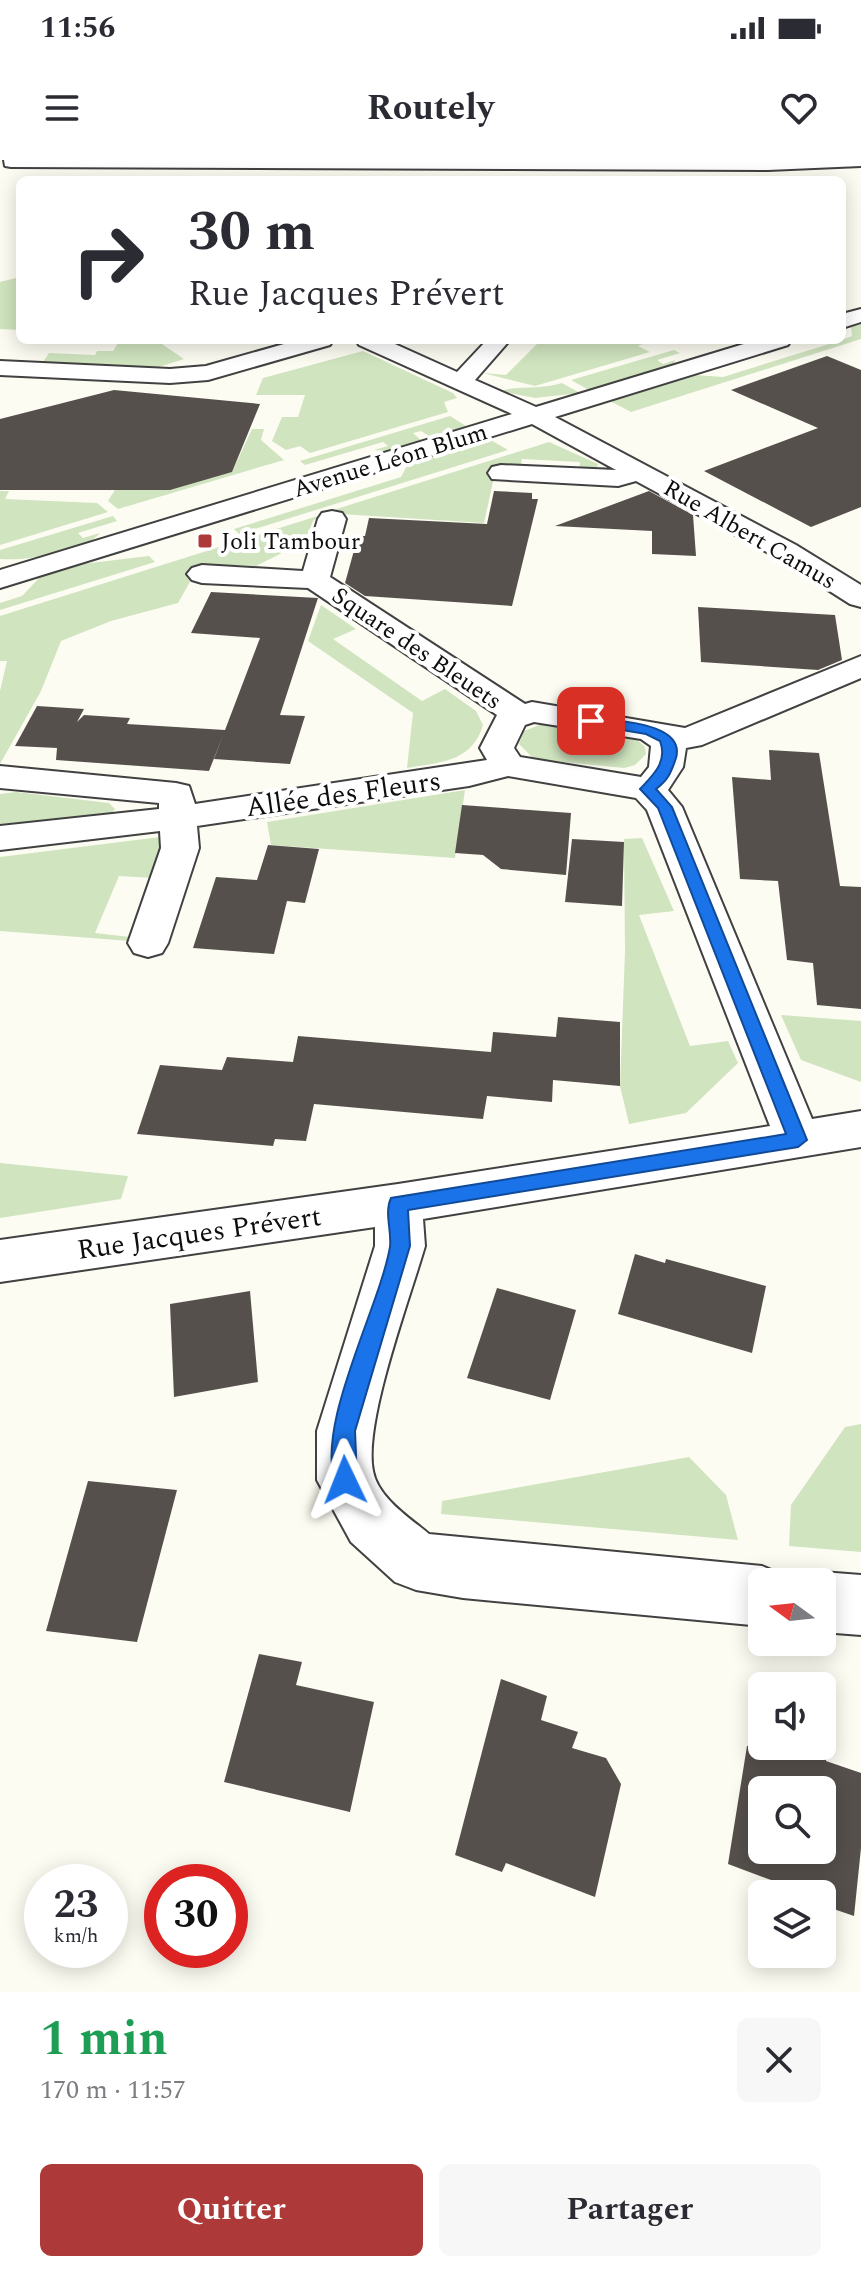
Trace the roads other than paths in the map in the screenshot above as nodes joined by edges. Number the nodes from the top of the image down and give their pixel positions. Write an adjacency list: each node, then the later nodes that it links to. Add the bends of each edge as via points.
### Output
1 (861, 161): 3 (street)
2 (702, 162): 3 (street); 4 (street)
3 (813, 162)
4 (6, 170)
5 (308, 344): 9 (street, via 208,373 170,376)
6 (376, 344): 10 (street, Rue Albert Camus)
7 (495, 344): 10 (street)
8 (767, 344): 11 (street, Avenue Léon Blum)
9 (0, 368)
10 (460, 382): 11 (street, Rue Albert Camus)
11 (534, 415): 12 (street, Rue Albert Camus); 16 (street, Avenue Léon Blum)
12 (638, 471): 13 (street, Rue Albert Camus, via 618,478); 18 (street, Rue Albert Camus)
13 (501, 473)
14 (332, 519): 17 (street, Square des Bleuets)
15 (202, 574): 17 (street, Square des Bleuets)
16 (0, 579)
17 (315, 580): 20 (street, Square des Bleuets)
18 (861, 598)
19 (861, 666): 21 (street, via 690,738)
20 (519, 715): 21 (street, via 532,712 650,730); 22 (street, via 511,719 497,748)
21 (666, 739): 24 (street, via 671,750 663,777)
22 (508, 765): 24 (street, Allée des Fleurs); 25 (street, Allée des Fleurs)
23 (0, 777): 25 (street, via 176,794)
24 (648, 789): 29 (street, via 664,807)
25 (177, 818): 26 (street, Allée des Fleurs); 27 (street, via 180,848)
26 (0, 838)
27 (148, 943)
28 (861, 1129): 29 (street, Rue Jacques Prévert)
29 (798, 1140): 30 (street, Rue Jacques Prévert)
30 (398, 1204): 31 (street, Rue Jacques Prévert); 32 (street, via 400,1246 344,1431 345,1480 371,1522 416,1561)
31 (0, 1261)
32 (748, 1595)
33 (836, 1603): 34 (street)
34 (861, 1605)

